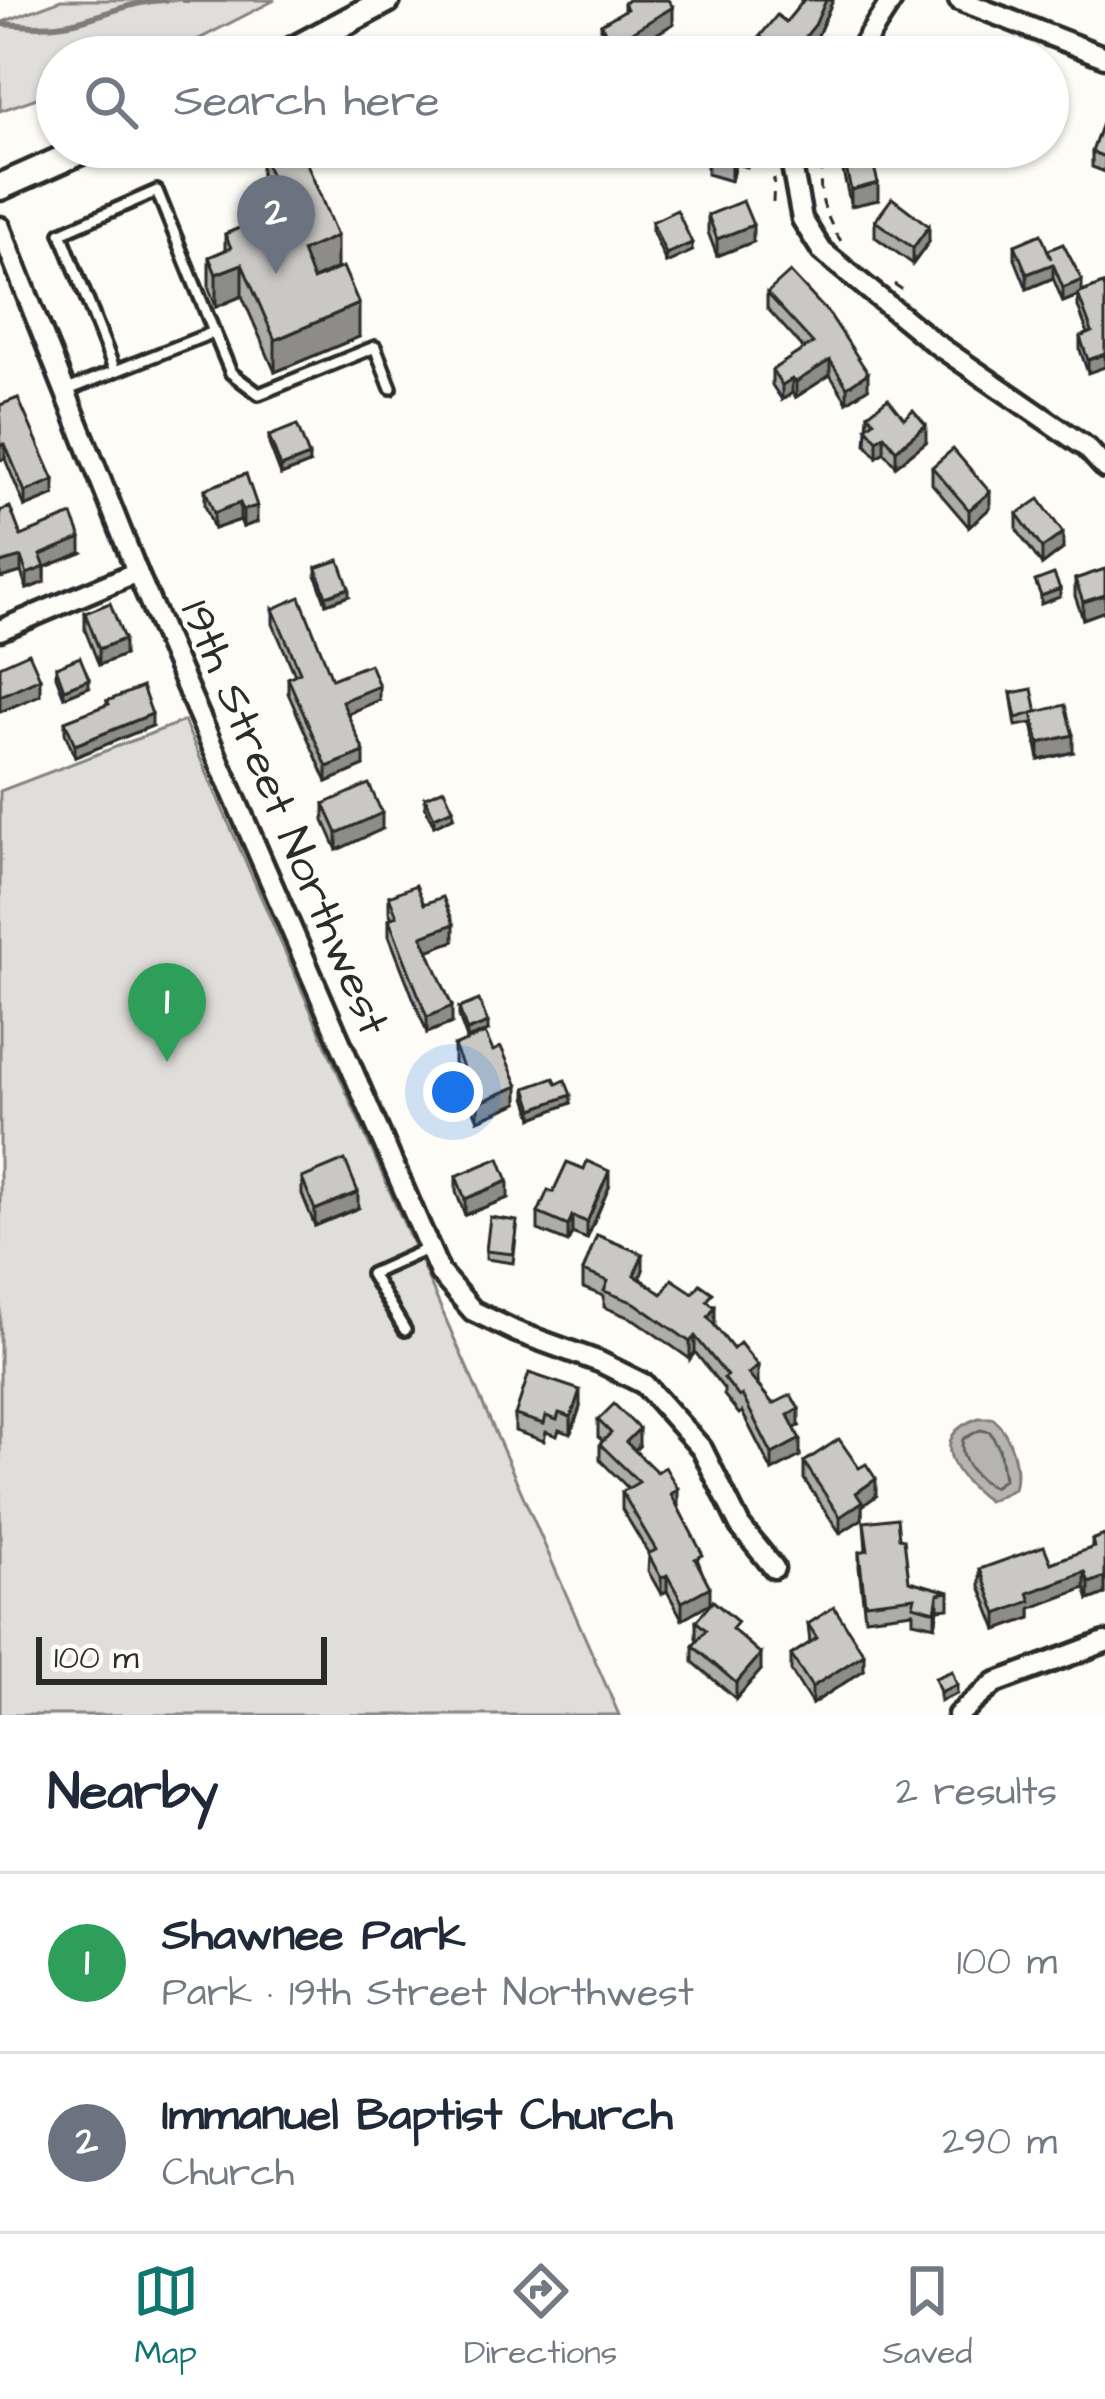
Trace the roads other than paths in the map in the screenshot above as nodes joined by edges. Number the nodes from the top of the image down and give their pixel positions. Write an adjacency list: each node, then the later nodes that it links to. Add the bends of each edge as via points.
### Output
1 (388, 0): 4 (main road)
2 (892, 0): 5 (street)
3 (959, 0): 6 (street)
4 (320, 36)
5 (869, 36)
6 (1050, 36)
7 (1069, 44): 8 (street)
8 (1105, 58)
9 (43, 168): 11 (main road)
10 (794, 168): 17 (street, via 802,219 822,251)
11 (0, 187)
12 (0, 227): 16 (street, 19th Street Northwest)
13 (214, 332): 14 (lane); 14 (lane, via 157,191 61,233); 15 (lane, via 231,373 259,394 375,347)
14 (115, 371): 16 (lane)
15 (391, 388)
16 (65, 391): 18 (street, 19th Street Northwest)
17 (1105, 468)
18 (137, 572): 19 (street); 20 (street, 19th Street Northwest)
19 (0, 630)
20 (428, 1248): 21 (lane, via 371,1274); 22 (street, 19th Street Northwest, via 473,1311 644,1384 702,1449 740,1526)
21 (404, 1330)
22 (774, 1568)
23 (1105, 1642): 24 (street, via 995,1683)
24 (958, 1715)

